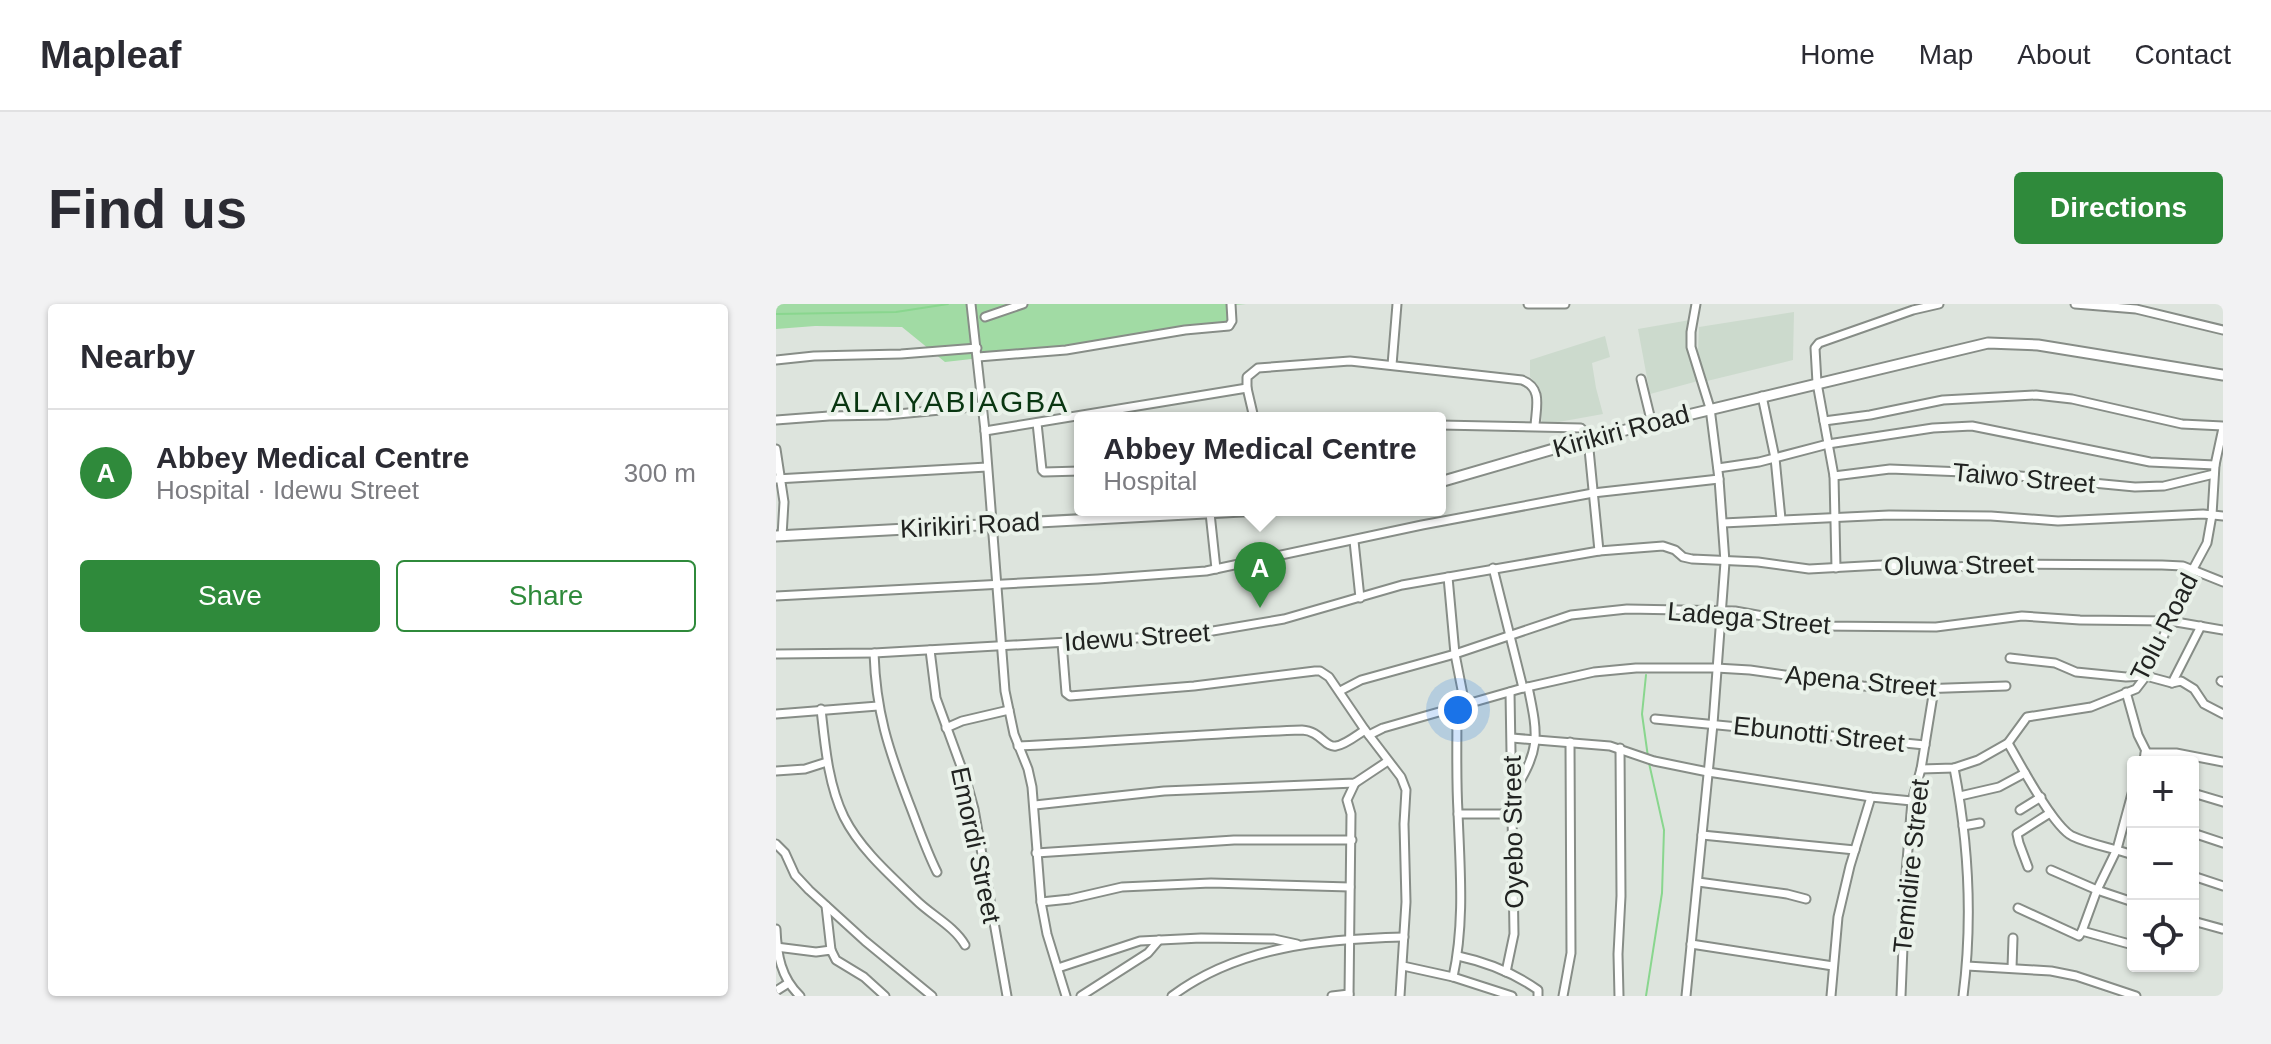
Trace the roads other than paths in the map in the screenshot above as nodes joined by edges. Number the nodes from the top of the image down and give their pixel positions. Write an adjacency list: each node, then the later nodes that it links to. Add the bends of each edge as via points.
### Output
1 (971, 304): 13 (street)
2 (1023, 304): 11 (street)
3 (1231, 304): 14 (street, via 1229,326)
4 (1397, 304): 16 (street)
5 (1528, 304): 6 (street)
6 (1565, 304)
7 (1696, 304): 23 (street, via 1691,347)
8 (1939, 304): 19 (street, via 1819,343 1814,355)
9 (2075, 304): 10 (street)
10 (2102, 305): 12 (street)
11 (985, 317)
12 (2223, 330)
13 (977, 348): 14 (street); 15 (street)
14 (978, 357): 22 (street)
15 (776, 360)
16 (1392, 365): 20 (street, via 1271,365 1250,372); 32 (street, via 1532,384)
17 (2223, 375): 19 (main road, Kirikiri Road, via 2038,345 1988,343)
18 (1641, 379): 30 (street)
19 (1817, 383): 21 (main road, Kirikiri Road); 28 (street)
20 (1247, 388): 24 (street); 25 (street)
21 (1762, 396): 23 (main road, Kirikiri Road); 39 (street)
22 (983, 406): 27 (street); 34 (street)
23 (1710, 408): 30 (main road, Kirikiri Road); 41 (street)
24 (1103, 412)
25 (1253, 412)
26 (1074, 417): 29 (street)
27 (776, 420)
28 (1824, 421): 33 (street, via 1943,400 2036,395); 36 (street)
29 (1037, 423): 34 (street); 42 (street, via 1042,470)
30 (1652, 424): 35 (main road, Kirikiri Road)
31 (1446, 425): 32 (street)
32 (1535, 426): 35 (street, via 1576,426)
33 (2223, 427): 37 (street, Tolu Road)
34 (985, 431): 40 (street)
35 (1588, 439): 47 (main road, Kirikiri Road); 49 (street)
36 (1828, 444): 39 (street); 43 (street, via 1972,426); 44 (street)
37 (2220, 447): 43 (street, Tolu Road)
38 (776, 449): 45 (street)
39 (1775, 458): 41 (street); 55 (street)
40 (987, 467): 45 (street); 57 (street)
41 (1718, 468): 46 (street)
42 (1074, 471)
43 (2214, 473): 44 (street, Taiwo Street, via 2164,486 2135,487 1890,469); 48 (street); 50 (street, Tolu Road)
44 (1834, 476): 54 (street)
45 (778, 479): 58 (street, via 784,502)
46 (1719, 479): 49 (street); 56 (street)
47 (1446, 480)
48 (2223, 483)
49 (1593, 493): 59 (street); 60 (street)
50 (2212, 515): 53 (street); 54 (street, via 2058,521 1932,515); 65 (street, Tolu Road, via 2207,543)
51 (1082, 516): 57 (main road, Kirikiri Road)
52 (1210, 516): 64 (street)
53 (2223, 516)
54 (1836, 518): 55 (street); 63 (street)
55 (1781, 519): 56 (street)
56 (1723, 523): 61 (street)
57 (991, 524): 58 (main road, Kirikiri Road); 68 (street)
58 (779, 536)
59 (1354, 541): 64 (street); 70 (street)
60 (1599, 551): 61 (street, Idewu Street, via 1663,546 1683,557); 62 (street, Idewu Street)
61 (1725, 562): 63 (street, Oluwa Street); 71 (street)
62 (1493, 568): 66 (street, Idewu Street); 75 (street)
63 (1836, 568): 65 (street, Oluwa Street, via 2000,564)
64 (1216, 569): 68 (street)
65 (2193, 569): 67 (street, Oluwa Street); 72 (street, Tolu Road)
66 (1448, 577): 70 (street, Idewu Street); 81 (street)
67 (2223, 582)
68 (998, 584): 69 (street); 77 (street)
69 (776, 596)
70 (1360, 598): 76 (street, Idewu Street, via 1257,625)
71 (1720, 611): 72 (street, Ladega Street, via 1818,626 1894,628 2022,616); 75 (street, Ladega Street, via 1627,609 1571,615); 83 (street)
72 (2170, 621): 73 (street, Ladega Street); 84 (street, Tolu Road)
73 (2201, 626): 74 (street, Ladega Street); 85 (street)
74 (2223, 630)
75 (1511, 634): 81 (street, Ladega Street); 87 (street)
76 (1062, 643): 77 (street, Idewu Street); 89 (street, via 1070,696 1315,671 1325,673)
77 (1001, 647): 78 (street, Idewu Street); 95 (street)
78 (930, 650): 79 (street, Idewu Street); 100 (street, Emordi Street)
79 (874, 653): 80 (street, Idewu Street); 92 (street)
80 (776, 654)
81 (1455, 654): 89 (street, Ladega Street, via 1361,680); 93 (street)
82 (2010, 658): 84 (street, via 2055,663 2076,672)
83 (1716, 668): 87 (street, Apena Street, via 1594,672); 88 (street, Apena Street); 99 (street)
84 (2146, 676): 85 (street); 91 (street, Tolu Road)
85 (2172, 683): 97 (street, via 2181,681)
86 (2006, 686): 88 (street, Apena Street)
87 (1525, 688): 90 (street, Apena Street); 103 (street)
88 (1934, 689): 106 (street, Temidire Street)
89 (1340, 691): 101 (street)
90 (1510, 692): 93 (street, Apena Street); 102 (street, Oyebo Street)
91 (2126, 692): 105 (street, Tolu Road, via 2091,707 2027,717); 109 (street)
92 (878, 706): 94 (street); 150 (street, via 892,758)
93 (1461, 706): 101 (street, Apena Street); 134 (street)
94 (821, 709): 96 (street); 114 (street)
95 (1009, 710): 100 (street); 107 (street)
96 (776, 714)
97 (2223, 714)
98 (1655, 719): 99 (street, Ebunotti Street)
99 (1713, 724): 106 (street, Ebunotti Street); 119 (street)
100 (946, 728): 189 (street, Emordi Street, via 974,809)
101 (1367, 732): 107 (street, Apena Street, via 1333,747 1302,730); 113 (street)
102 (1512, 738): 103 (street); 123 (street, Oyebo Street)
103 (1537, 739): 104 (street); 123 (street, via 1527,772)
104 (1570, 742): 108 (street); 197 (street, via 1571,953)
105 (2008, 743): 116 (street, Tolu Road); 120 (street)
106 (1925, 745): 117 (street, Temidire Street)
107 (1018, 746): 131 (street)
108 (1620, 748): 119 (street); 198 (street)
109 (2143, 756)
110 (2164, 756): 111 (street)
111 (2194, 756)
112 (2199, 757): 115 (street)
113 (1388, 761): 122 (street); 165 (street, via 1406,790)
114 (827, 762): 118 (street); 172 (street, via 839,806 858,840)
115 (2223, 762)
116 (1954, 768): 117 (street, Tolu Road); 125 (street)
117 (1921, 769): 129 (street, Temidire Street)
118 (776, 771)
119 (1708, 772): 126 (street); 139 (street)
120 (2025, 773): 125 (street, via 1999,787); 127 (street)
121 (1337, 783): 122 (street); 128 (street); 131 (street, via 1188,789)
122 (1355, 783): 128 (street)
123 (1512, 795): 135 (street, Oyebo Street)
124 (2199, 795): 130 (street)
125 (1960, 796): 138 (street)
126 (1871, 797): 129 (street); 145 (street)
127 (2041, 797): 132 (street); 133 (street)
128 (1347, 800): 141 (street)
129 (1912, 801): 201 (street, Temidire Street)
130 (2223, 802)
131 (1035, 805): 146 (street)
132 (2020, 810)
133 (2050, 813): 144 (street, via 2072,836); 148 (street, via 2017,834)
134 (1458, 814): 135 (street); 175 (street)
135 (1511, 814): 181 (street, Oyebo Street, via 1514,934)
136 (2127, 820): 144 (street)
137 (1980, 823): 138 (street)
138 (1963, 826): 178 (street, via 1970,926)
139 (1702, 835): 145 (street); 152 (street)
140 (2199, 835): 142 (street)
141 (1352, 840): 146 (street, via 1234,840); 154 (street)
142 (2223, 843)
143 (776, 844): 159 (street, via 795,875)
144 (2117, 849): 147 (street); 155 (street)
145 (1855, 850): 177 (street, via 1838,917)
146 (1036, 853): 158 (street)
147 (2127, 853)
148 (2028, 867)
149 (2051, 870): 155 (street)
150 (937, 872)
151 (2199, 878): 153 (street)
152 (1698, 882): 156 (street); 171 (street)
153 (2223, 886)
154 (1350, 887): 158 (street, via 1122,887); 166 (street)
155 (2097, 890): 157 (street); 164 (street)
156 (1806, 899)
157 (2127, 900)
158 (1041, 902): 179 (street)
159 (826, 906): 174 (street); 188 (street)
160 (2018, 908): 164 (street, via 2079,936)
161 (2199, 923): 163 (street)
162 (776, 929): 173 (street)
163 (2222, 929)
164 (2082, 931): 169 (street)
165 (1404, 937): 166 (street); 176 (street)
166 (1349, 938): 170 (street); 185 (street)
167 (2013, 938): 180 (street)
168 (1159, 940): 170 (street, via 1274,939); 179 (street); 191 (street, via 1148,953)
169 (2127, 943)
170 (1297, 944): 192 (street, via 1239,960)
171 (1691, 944): 177 (street); 199 (street)
172 (965, 945)
173 (776, 947): 174 (street); 183 (street)
174 (831, 950): 187 (street, via 836,960)
175 (1458, 956): 181 (street); 182 (street)
176 (1403, 966): 182 (street); 194 (street)
177 (1833, 966): 200 (street)
178 (1967, 966): 180 (street); 202 (street)
179 (1058, 968): 190 (street)
180 (2012, 968): 203 (street, via 2076,976)
181 (1506, 972): 196 (street, via 1538,990)
182 (1453, 977): 195 (street)
183 (787, 984): 184 (street); 186 (street)
184 (776, 991)
185 (1349, 995): 193 (street)
186 (800, 996)
187 (885, 996)
188 (932, 996)
189 (1007, 996)
190 (1066, 996)
191 (1081, 996)
192 (1172, 996)
193 (1332, 996)
194 (1400, 996)
195 (1512, 996)
196 (1538, 996)
197 (1563, 996)
198 (1619, 996)
199 (1686, 996)
200 (1831, 996)
201 (1901, 996)
202 (1963, 996)
203 (2136, 996)

